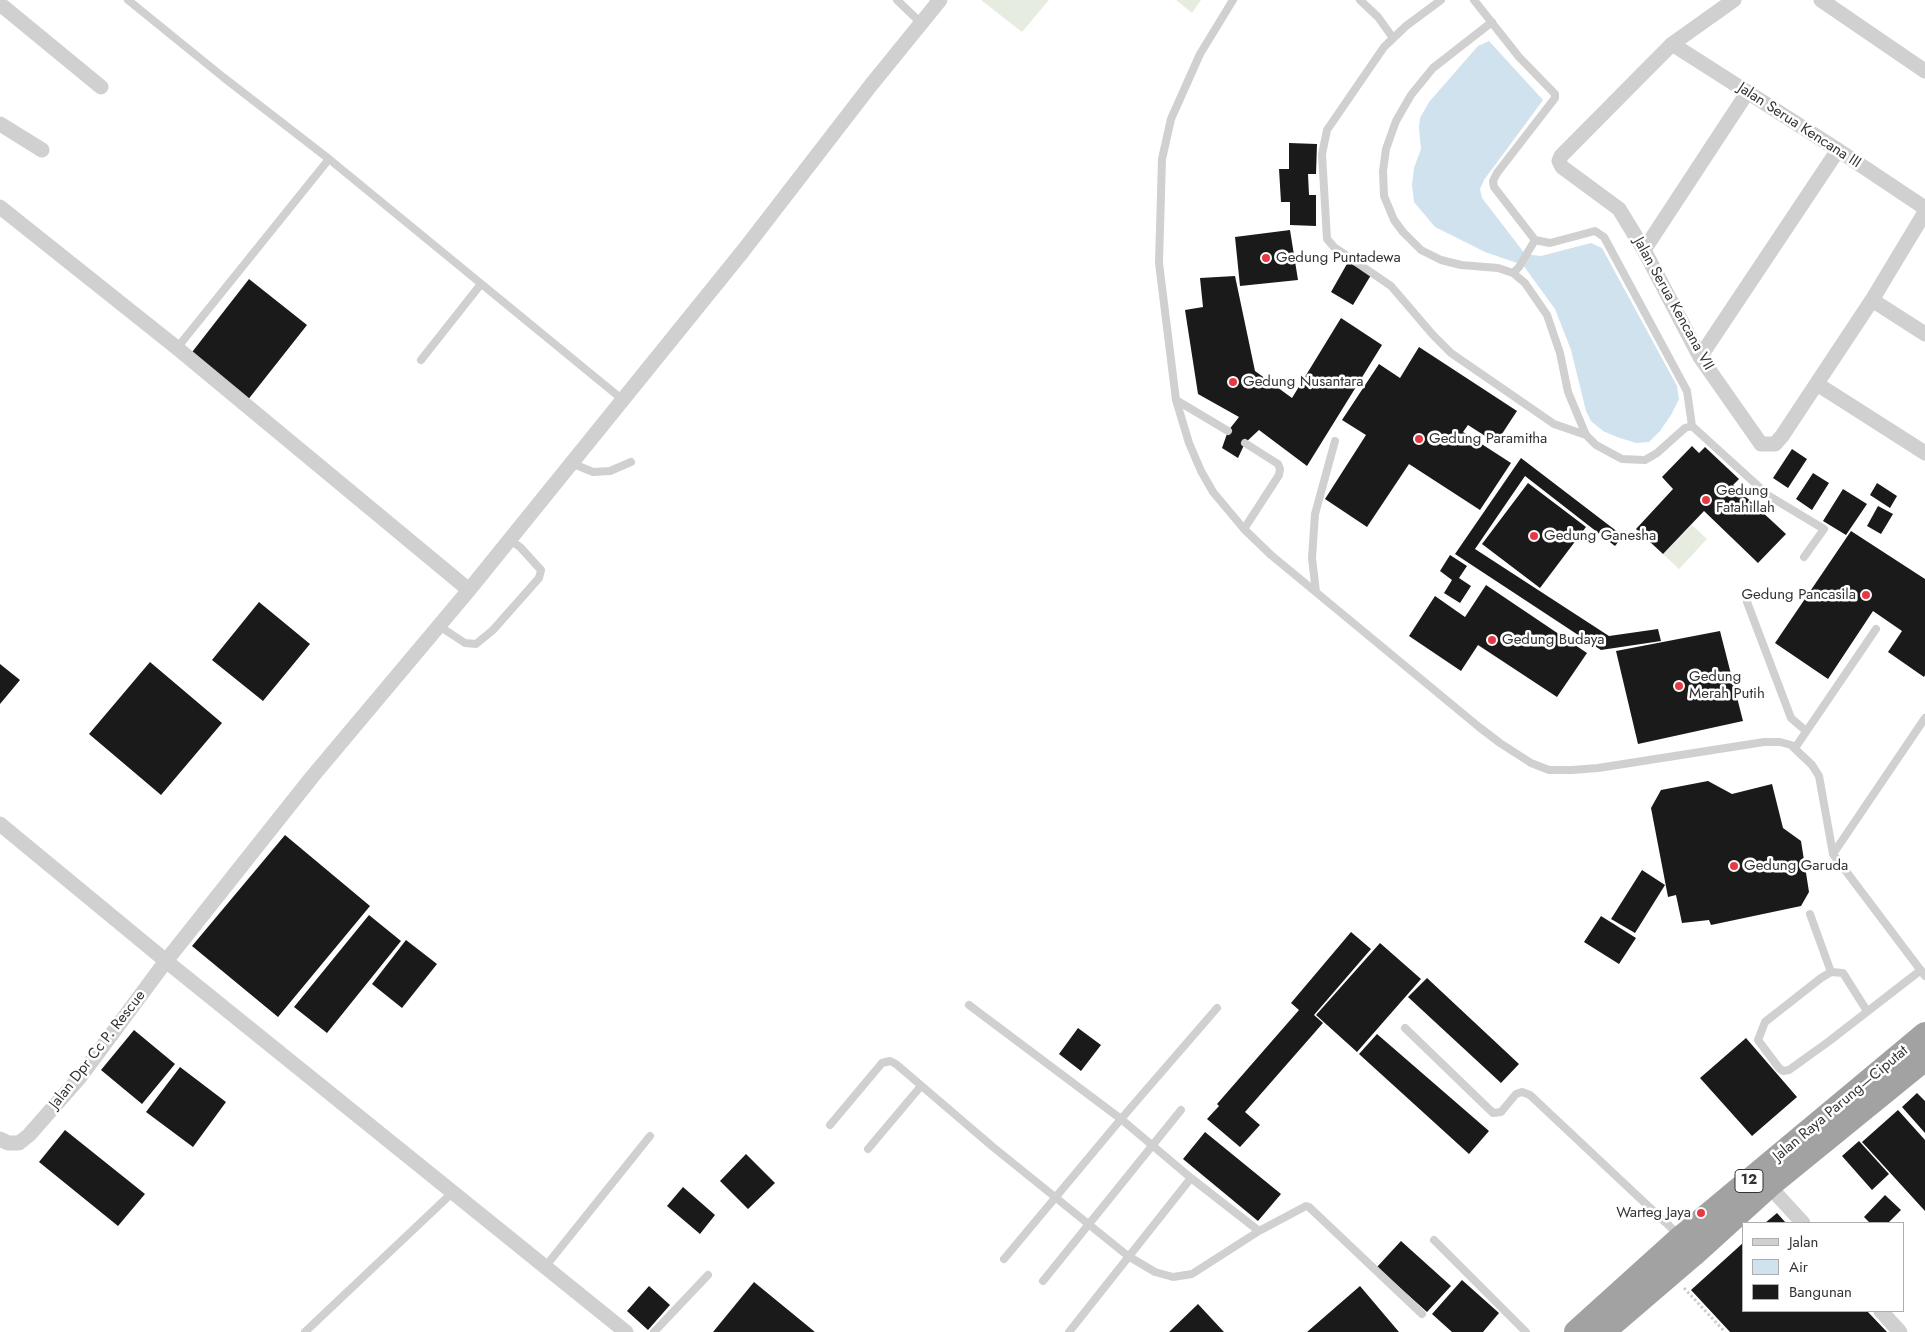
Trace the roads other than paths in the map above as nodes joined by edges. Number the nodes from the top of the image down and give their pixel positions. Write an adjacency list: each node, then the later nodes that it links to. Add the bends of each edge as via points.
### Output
1 (128, 0): 22 (lane)
2 (897, 0): 13 (lane)
3 (940, 0): 13 (street, Jalan Dpr Cc P. Rescue)
4 (1233, 0): 36 (lane, via 1200,54 1171,118 1162,159 1159,263)
5 (1360, 0): 14 (lane)
6 (1441, 0): 14 (lane)
7 (1474, 0): 12 (lane)
8 (1734, 0): 11 (street, Jalan Serua Kencana VII)
9 (1821, 0): 16 (street)
10 (0, 4): 17 (street)
11 (1714, 5): 15 (street, Jalan Serua Kencana VII)
12 (1492, 22): 25 (lane, via 1519,57 1555,94 1494,180 1494,187); 27 (lane, via 1433,68 1410,95 1386,149 1384,196 1394,220 1421,250 1441,260 1498,268)
13 (921, 23): 35 (street, Jalan Dpr Cc P. Rescue, via 744,251)
14 (1393, 38): 39 (lane, via 1334,118 1324,140 1327,239 1391,286 1451,353 1554,424)
15 (1672, 44): 18 (street, Jalan Serua Kencana III); 26 (street, Jalan Serua Kencana VII, via 1559,161 1562,167 1619,209)
16 (1925, 71)
17 (101, 87)
18 (1748, 93): 21 (street, Jalan Serua Kencana III); 26 (street)
19 (0, 124): 20 (street)
20 (42, 150)
21 (1838, 150): 24 (street, Jalan Serua Kencana III); 32 (street)
22 (330, 159): 28 (lane); 31 (lane)
23 (0, 207): 31 (street)
24 (1925, 210): 29 (street, Jalan Serua Kencana VII)
25 (1534, 240): 27 (lane); 37 (lane, via 1550,243 1595,231 1604,236 1687,391)
26 (1644, 250): 32 (street, Jalan Serua Kencana VII)
27 (1513, 274): 39 (lane, via 1525,283 1547,315 1560,353 1568,392)
28 (482, 284): 33 (lane); 35 (lane)
29 (1872, 300): 30 (street); 34 (street, Jalan Serua Kencana VII)
30 (1925, 334)
31 (177, 348): 48 (street)
32 (1700, 357): 34 (street, Jalan Serua Kencana VII, via 1761,444 1775,444)
33 (421, 360)
34 (1817, 384): 42 (street)
35 (623, 400): 44 (street, Jalan Dpr Cc P. Rescue)
36 (1176, 400): 38 (lane); 45 (lane, via 1201,471)
37 (1692, 426): 39 (lane, via 1645,460 1622,459 1596,445); 47 (lane, via 1770,496 1824,529)
38 (1228, 431)
39 (1586, 435)
40 (1335, 441): 49 (lane, via 1315,514 1312,558)
41 (1245, 443): 45 (lane, via 1278,464 1280,475)
42 (1925, 453)
43 (631, 462): 44 (lane, via 610,471 593,472)
44 (571, 463): 46 (street, Jalan Dpr Cc P. Rescue)
45 (1244, 529): 49 (lane)
46 (510, 540): 48 (street, Jalan Dpr Cc P. Rescue); 51 (lane, via 541,570 539,578 493,630 476,644 465,643)
47 (1804, 557)
48 (469, 590): 51 (street, Jalan Dpr Cc P. Rescue)
49 (1316, 592): 55 (lane, via 1500,743 1531,763 1549,770 1598,768 1764,742 1780,742)
50 (1747, 602): 54 (lane, via 1791,718)
51 (439, 626): 59 (street, Jalan Dpr Cc P. Rescue, via 312,777)
52 (1876, 629): 54 (lane)
53 (1925, 718): 57 (lane)
54 (1806, 731): 55 (lane)
55 (1795, 748): 57 (lane, via 1819,776)
56 (0, 824): 59 (street)
57 (1834, 854): 61 (lane)
58 (1810, 914): 60 (lane)
59 (166, 961): 73 (street, Jalan Dpr Cc P. Rescue, via 80,1077 29,1135 18,1143); 78 (street)
60 (1831, 972): 64 (lane, via 1843,974); 64 (lane, via 1765,1022 1758,1040 1779,1068 1790,1070)
61 (1923, 973): 64 (lane)
62 (969, 1005): 70 (lane)
63 (1218, 1008): 70 (lane)
64 (1867, 1012)
65 (1405, 1028): 83 (lane, via 1492,1113 1501,1112 1516,1094 1530,1095)
66 (1925, 1034): 83 (highway, Jalan Raya Parung—Ciputat / 12)
67 (1925, 1059): 77 (highway, Jalan Raya Parung—Ciputat / 12)
68 (921, 1086): 71 (lane, via 896,1064 890,1061 882,1063); 75 (lane); 79 (lane)
69 (1181, 1110): 74 (lane)
70 (1121, 1119): 74 (lane); 79 (lane)
71 (830, 1125)
72 (650, 1136): 87 (lane)
73 (0, 1139)
74 (1152, 1145): 76 (lane); 81 (lane)
75 (868, 1149)
76 (1191, 1178): 82 (lane); 85 (lane)
77 (1769, 1186): 80 (street); 98 (highway, Jalan Raya Parung—Ciputat / 12)
78 (452, 1193): 87 (street); 92 (lane)
79 (1056, 1197): 81 (lane); 86 (lane)
80 (1802, 1222)
81 (1089, 1224): 85 (lane); 89 (lane)
82 (1259, 1231): 85 (lane, via 1192,1274 1173,1277 1154,1272); 91 (lane, via 1309,1207)
83 (1682, 1237): 97 (highway, Jalan Raya Parung—Ciputat / 12)
84 (1434, 1240): 96 (lane)
85 (1128, 1256): 95 (lane)
86 (1004, 1260)
87 (545, 1267): 93 (street)
88 (708, 1275): 94 (lane)
89 (1042, 1282)
90 (1882, 1312): 99 (street)
91 (1422, 1314)
92 (305, 1332)
93 (626, 1332)
94 (654, 1332)
95 (1069, 1332)
96 (1526, 1332)
97 (1576, 1332)
98 (1603, 1332)
99 (1900, 1332)

